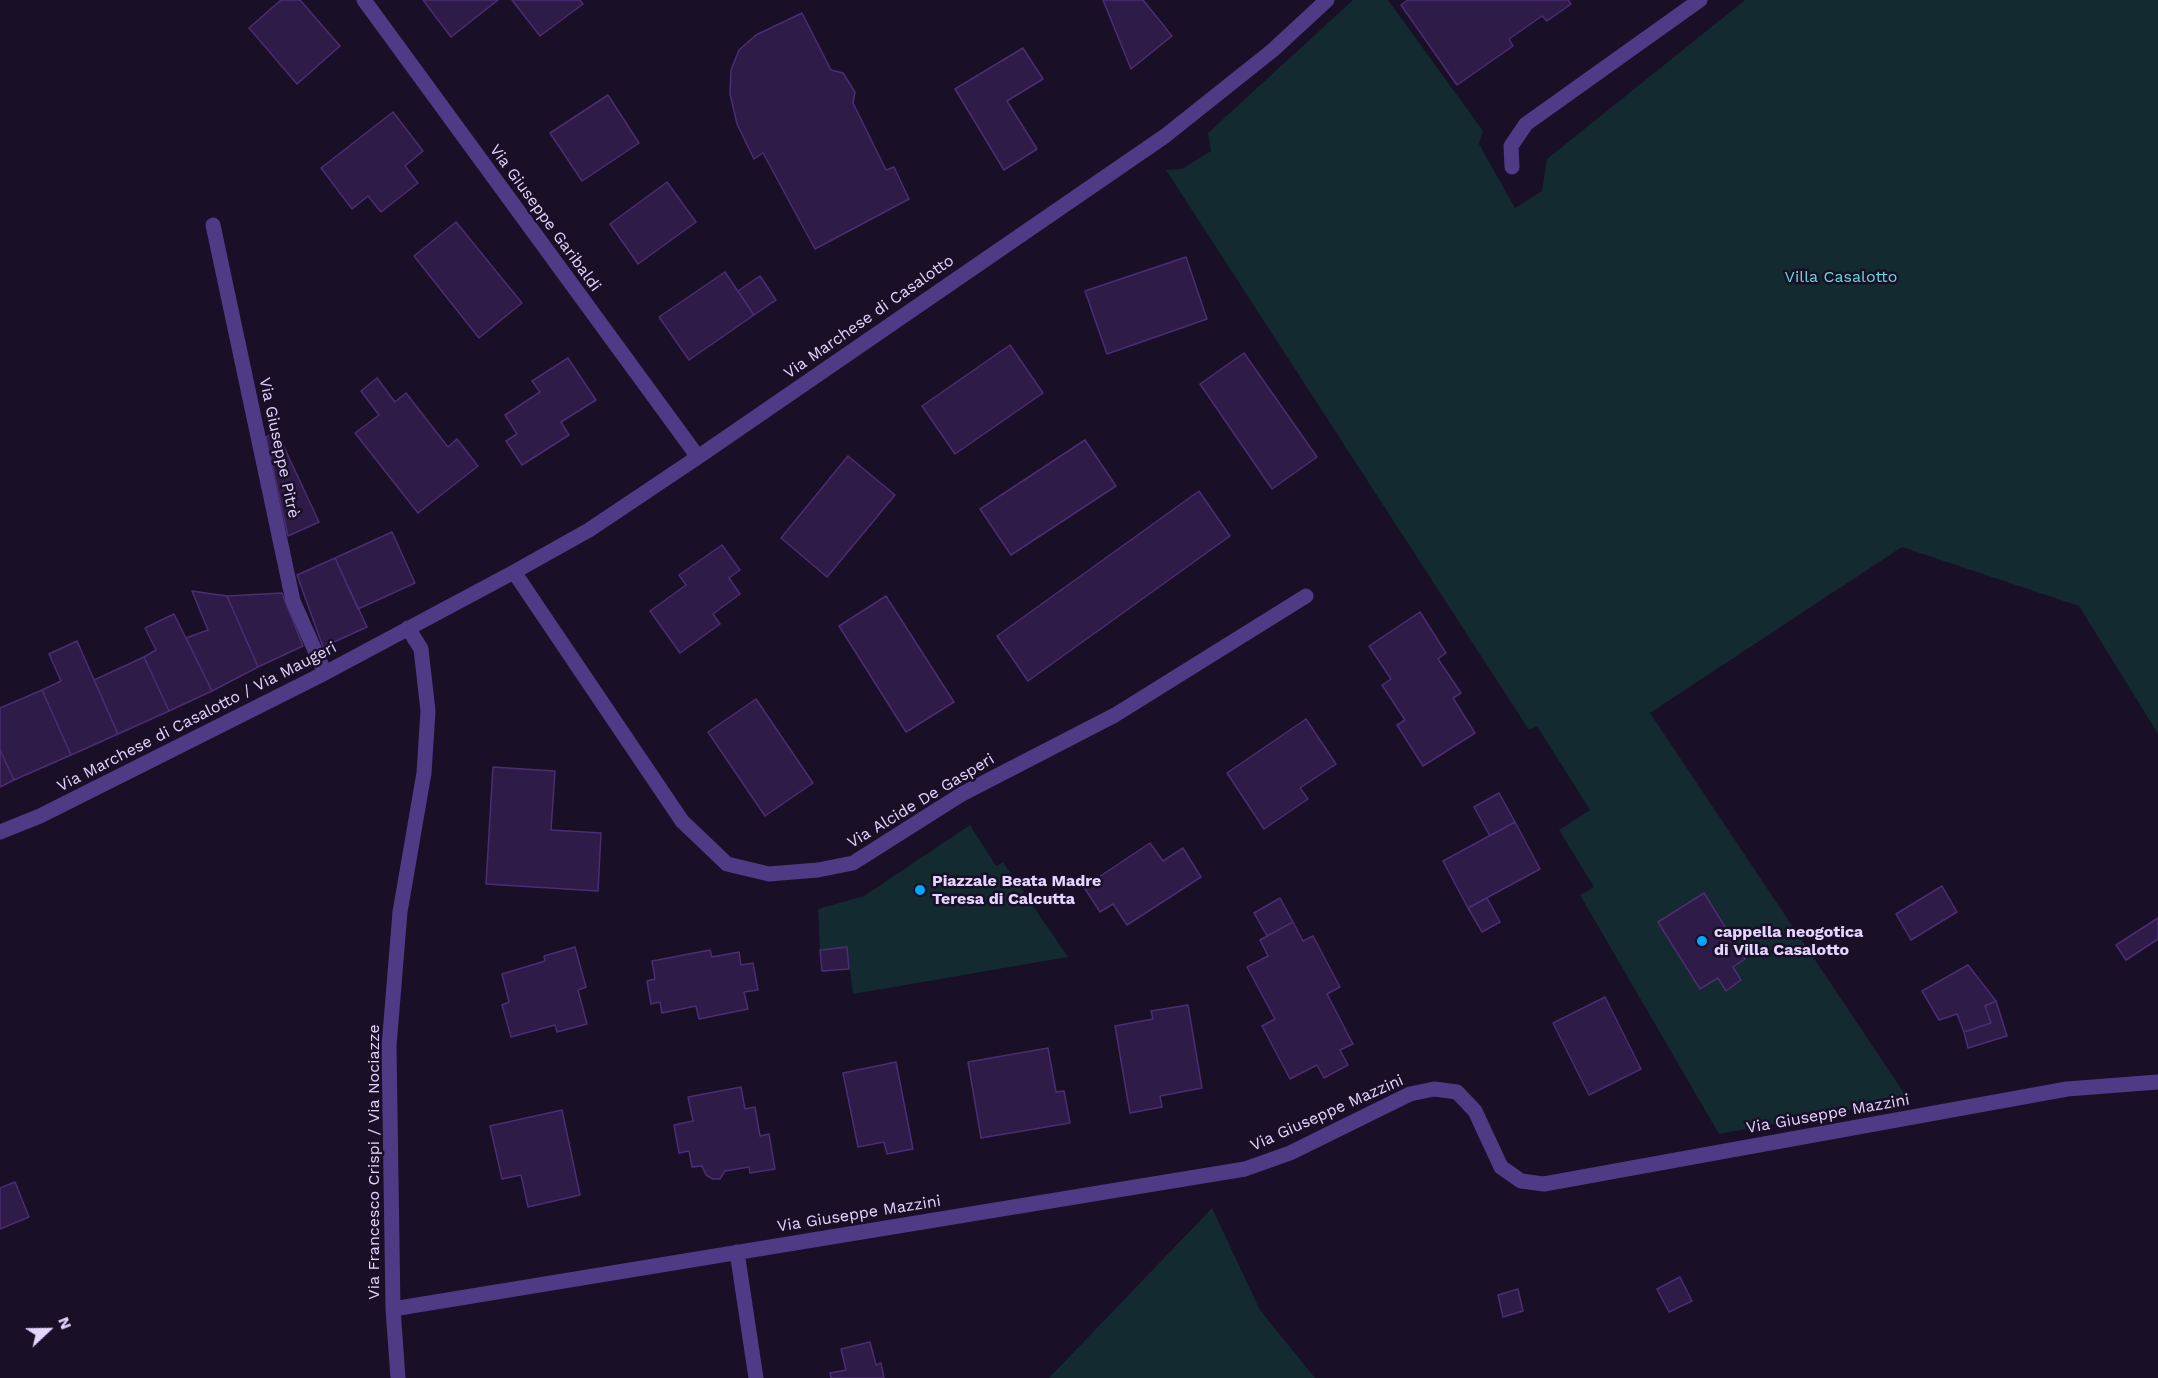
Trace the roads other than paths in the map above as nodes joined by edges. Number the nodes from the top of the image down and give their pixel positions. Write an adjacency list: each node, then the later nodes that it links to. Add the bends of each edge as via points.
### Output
1 (364, 0): 6 (street, Via Giuseppe Garibaldi)
2 (1327, 0): 6 (street, Via Marchese di Casalotto, via 1273,50 1166,135)
3 (1700, 0): 4 (street, via 1526,124 1511,146)
4 (1512, 167)
5 (213, 225): 10 (street, Via Giuseppe Pitrè, via 293,601)
6 (698, 458): 7 (street, Via Marchese di Casalotto, via 589,530)
7 (513, 572): 8 (street, Via Alcide De Gasperi, via 682,821 727,864 769,874 853,863 962,794 1115,715); 9 (street, Via Marchese di Casalotto)
8 (1306, 596)
9 (408, 628): 10 (street, Via Marchese di Casalotto / Via Maugeri); 14 (street, Via Francesco Crispi / Via Nociazze, via 421,649 428,711 424,773 400,912 390,1046)
10 (325, 673): 11 (street, Via Marchese di Casalotto / Via Maugeri, via 40,816)
11 (0, 832)
12 (2158, 1082): 13 (street, Via Giuseppe Mazzini, via 2067,1089 1544,1184 1521,1181 1501,1167 1474,1112 1457,1092 1434,1089 1410,1094 1290,1153 1245,1169)
13 (737, 1252): 14 (street, Via Giuseppe Mazzini); 16 (street)
14 (393, 1309): 15 (street, Via Francesco Crispi / Via Nociazze)
15 (398, 1378)
16 (756, 1378)

